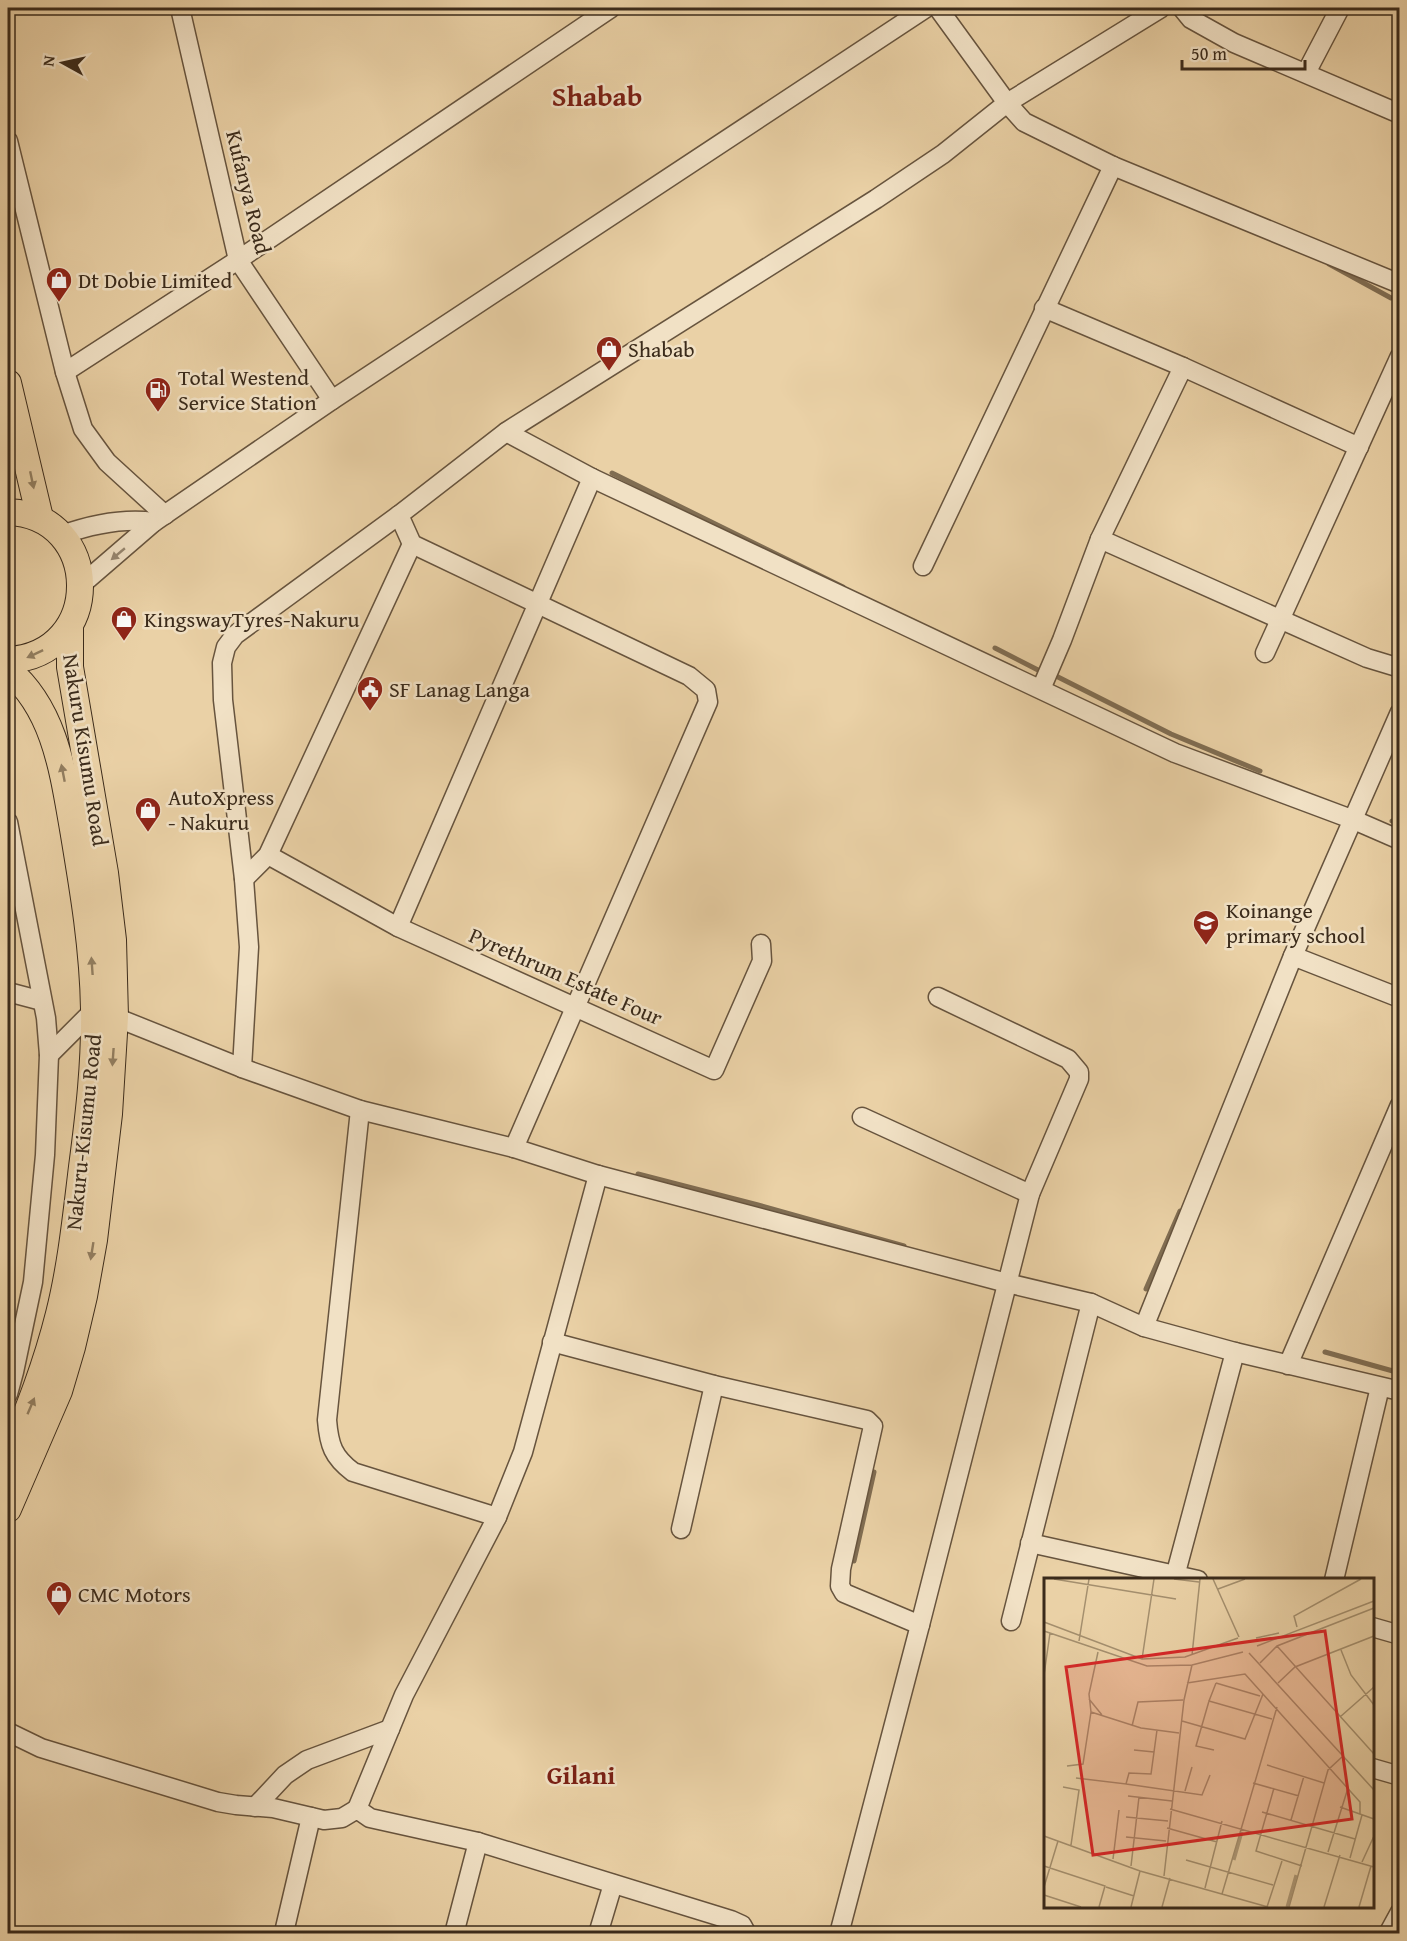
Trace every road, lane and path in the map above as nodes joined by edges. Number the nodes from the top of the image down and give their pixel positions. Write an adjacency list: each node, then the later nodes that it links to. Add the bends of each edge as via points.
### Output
1 (180, 8): 14 (street, Kufanya Road)
2 (611, 8): 14 (street)
3 (926, 8): 21 (street)
4 (938, 8): 9 (street)
5 (1161, 8): 9 (street)
6 (1182, 8): 8 (street, via 1191,20 1234,43)
7 (1340, 8): 8 (street)
8 (1306, 73): 10 (street)
9 (1007, 103): 13 (street, via 1024,122); 22 (street, via 943,154 876,199)
10 (1400, 114)
11 (8, 141): 12 (street)
12 (10, 163): 19 (street)
13 (1113, 166): 15 (street); 16 (street)
14 (238, 260): 19 (street); 21 (street, Kufanya Road)
15 (1400, 284)
16 (1044, 308): 18 (street); 32 (street)
17 (1400, 356): 23 (street)
18 (1182, 367): 23 (street); 30 (street)
19 (65, 372): 28 (street, via 83,429 94,447)
20 (8, 382): 27 (highway, one-way to 27)
21 (332, 400): 28 (street)
22 (506, 432): 24 (street); 26 (street)
23 (1359, 447): 35 (street)
24 (592, 478): 34 (street); 41 (street)
25 (8, 512): 27 (highway)
26 (399, 515): 31 (street); 48 (street, via 262,614 226,647 222,663 223,700)
27 (40, 518): 29 (highway)
28 (160, 518): 29 (street); 33 (street, one-way to 33)
29 (62, 535): 33 (highway, via 76,558)
30 (1100, 539): 35 (street); 41 (street)
31 (412, 544): 34 (street); 46 (street)
32 (923, 566)
33 (81, 585): 36 (highway)
34 (538, 604): 49 (street); 56 (street, via 689,676 706,690 708,702)
35 (1282, 620): 37 (street); 39 (street, via 1367,658)
36 (70, 626): 38 (highway, one-way to 38, via 50,647 24,659); 47 (highway, Nakuru Kisumu Road, via 70,667)
37 (1265, 653)
38 (8, 660)
39 (1400, 668)
40 (8, 670): 57 (highway, Nakuru-Kisumu Road, one-way to 40, via 92,959 61,764 50,729 30,692)
41 (1041, 689): 43 (street, via 1175,753)
42 (1400, 712): 43 (street)
43 (1353, 820): 45 (street); 51 (street)
44 (8, 822): 55 (street)
45 (1400, 840)
46 (268, 855): 48 (street); 49 (street, Pyrethrum Estate Four)
47 (105, 873): 57 (highway, Nakuru-Kisumu Road, via 113,940)
48 (244, 879): 59 (street, via 249,947)
49 (398, 927): 56 (street, Pyrethrum Estate Four)
50 (760, 944): 56 (street, Pyrethrum Estate Four, via 762,961 714,1070)
51 (1293, 956): 54 (street); 68 (street)
52 (8, 993): 55 (street)
53 (938, 996): 65 (street, via 1068,1059 1079,1072)
54 (1400, 998)
55 (42, 1001): 58 (street)
56 (576, 1006): 63 (street)
57 (105, 1013): 58 (street); 59 (street); 77 (highway, Nakuru-Kisumu Road, one-way to 57, via 35,1395 61,1304); 78 (highway, Nakuru-Kisumu Road, one-way to 78, via 109,1114 84,1296 59,1391)
58 (50, 1055): 72 (street, via 33,1282)
59 (242, 1068): 61 (street)
60 (1400, 1105): 71 (street)
61 (360, 1110): 63 (street); 79 (street, via 327,1420 332,1451 353,1472)
62 (862, 1117): 65 (street)
63 (514, 1148): 64 (street)
64 (597, 1175): 66 (street); 69 (street)
65 (1030, 1194): 66 (street)
66 (1007, 1283): 67 (street); 85 (street)
67 (1091, 1303): 68 (street); 81 (street)
68 (1144, 1327): 70 (street)
69 (552, 1342): 73 (street); 79 (street, via 523,1452)
70 (1234, 1352): 71 (street); 82 (street)
71 (1288, 1365): 74 (street)
72 (11, 1371): 76 (street)
73 (714, 1385): 80 (street); 85 (street, via 867,1420 873,1426 840,1569 840,1586 844,1593)
74 (1380, 1387): 75 (street); 83 (street)
75 (1400, 1391)
76 (8, 1394)
77 (8, 1459)
78 (8, 1509)
79 (497, 1517): 88 (street)
80 (681, 1529)
81 (1030, 1543): 82 (street); 84 (street)
82 (1175, 1576)
83 (1334, 1578)
84 (1011, 1621)
85 (920, 1624): 102 (street)
86 (1374, 1628): 87 (street)
87 (1400, 1635)
88 (390, 1729): 92 (street, via 307,1760 285,1775); 93 (street)
89 (8, 1732): 92 (street, via 41,1748 138,1778 218,1802)
90 (1374, 1769): 91 (street)
91 (1400, 1776)
92 (255, 1807): 94 (street)
93 (357, 1809): 94 (street, via 335,1820); 95 (street, via 370,1818)
94 (311, 1817): 98 (street)
95 (478, 1842): 96 (street); 99 (street)
96 (614, 1884): 100 (street); 101 (street, via 731,1920 742,1925)
97 (1400, 1911): 103 (street)
98 (285, 1928)
99 (455, 1930)
100 (598, 1934)
101 (747, 1934)
102 (838, 1934)
103 (1388, 1934)

